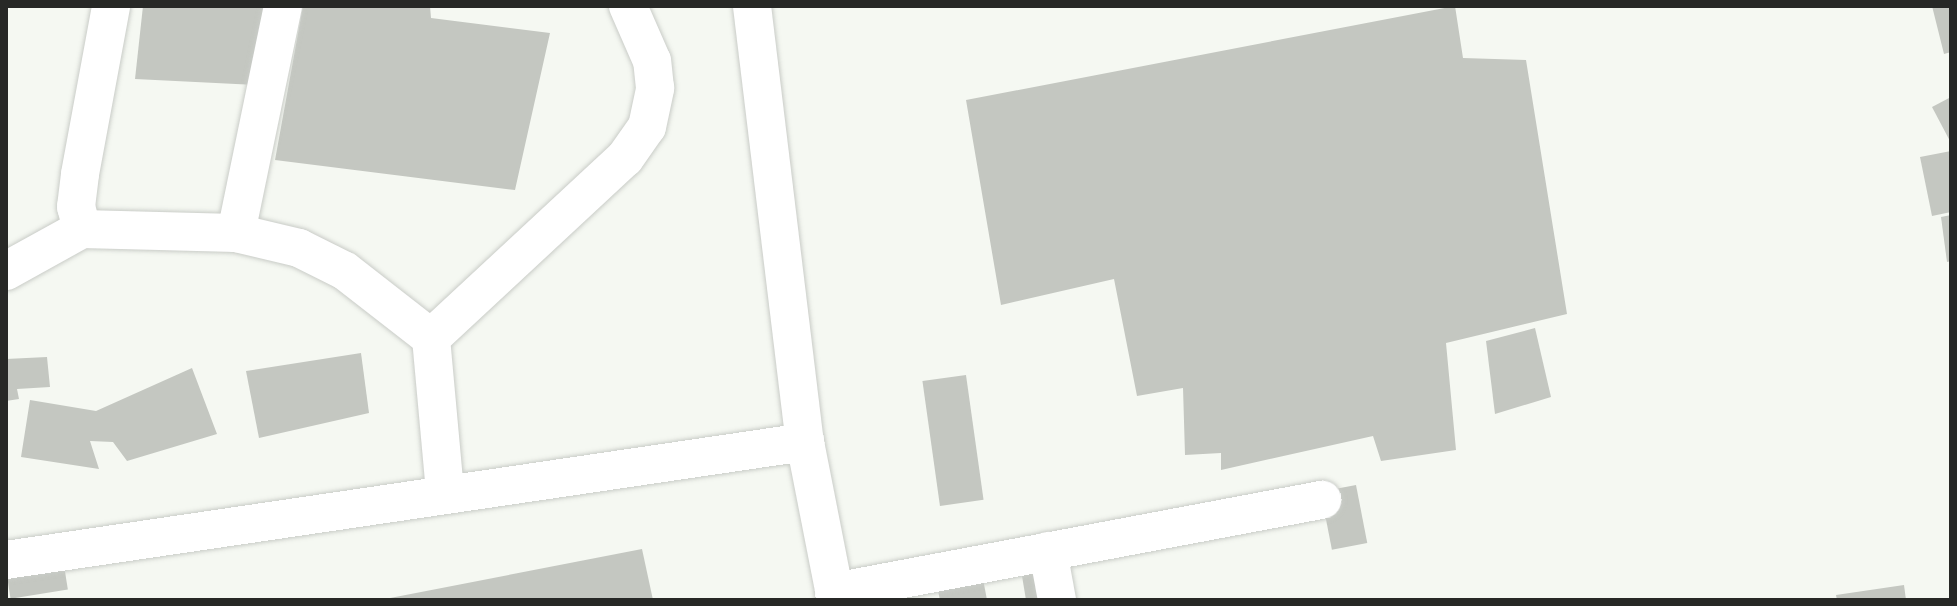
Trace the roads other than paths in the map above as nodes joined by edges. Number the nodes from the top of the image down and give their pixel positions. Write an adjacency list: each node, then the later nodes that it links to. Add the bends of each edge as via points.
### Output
1 (111, 6): 5 (street, via 80,174 76,207)
2 (283, 6): 6 (street)
3 (628, 6): 8 (street, via 652,61 655,88 647,127 625,158)
4 (752, 6): 9 (street)
5 (82, 229): 6 (street); 7 (street)
6 (236, 233): 8 (street, via 299,248 345,271)
7 (6, 271)
8 (431, 338): 10 (street)
9 (805, 442): 10 (street); 14 (street)
10 (445, 492): 13 (street)
11 (1322, 500): 12 (street)
12 (1048, 551): 14 (street); 15 (street)
13 (6, 560)
14 (835, 596)
15 (1057, 600)

